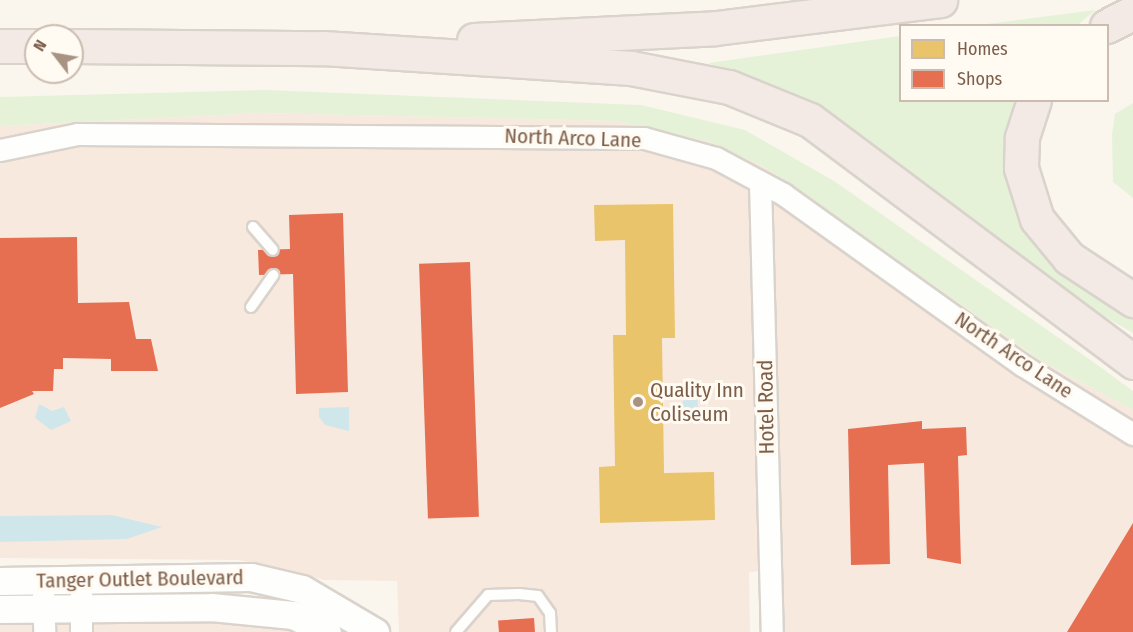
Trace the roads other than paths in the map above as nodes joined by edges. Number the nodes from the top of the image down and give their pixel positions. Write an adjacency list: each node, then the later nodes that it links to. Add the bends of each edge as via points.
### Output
1 (940, 0): 7 (highway, via 716,27)
2 (1133, 13): 3 (highway)
3 (1109, 25)
4 (0, 46): 5 (highway)
5 (24, 46)
6 (84, 46): 7 (highway)
7 (323, 48): 14 (highway, via 631,68 729,87 810,120)
8 (1033, 102): 15 (highway, via 1022,138 1021,168 1037,219 1069,258)
9 (0, 150): 10 (street, North Arco Lane, via 77,134 644,138 716,158)
10 (760, 182): 19 (street, North Arco Lane, via 848,238 1022,365); 30 (street, Hotel Road)
11 (253, 227): 12 (lane)
12 (273, 250)
13 (273, 275): 16 (lane)
14 (1034, 288): 17 (highway); 18 (highway)
15 (1133, 300)
16 (251, 307)
17 (1133, 345)
18 (1133, 362)
19 (1133, 434)
20 (0, 581): 21 (street, Tanger Outlet Boulevard)
21 (43, 581): 22 (street, Tanger Outlet Boulevard); 24 (street)
22 (81, 581): 25 (street); 27 (street, Tanger Outlet Boulevard, via 251,577 302,590)
23 (0, 609): 24 (street, Tanger Outlet Boulevard)
24 (44, 620): 25 (street, Tanger Outlet Boulevard)
25 (81, 620): 26 (street, Tanger Outlet Boulevard, via 211,607 293,615)
26 (327, 632)
27 (375, 632)
28 (456, 632): 29 (lane, via 488,596 538,596 550,613)
29 (550, 632)
30 (772, 632)

